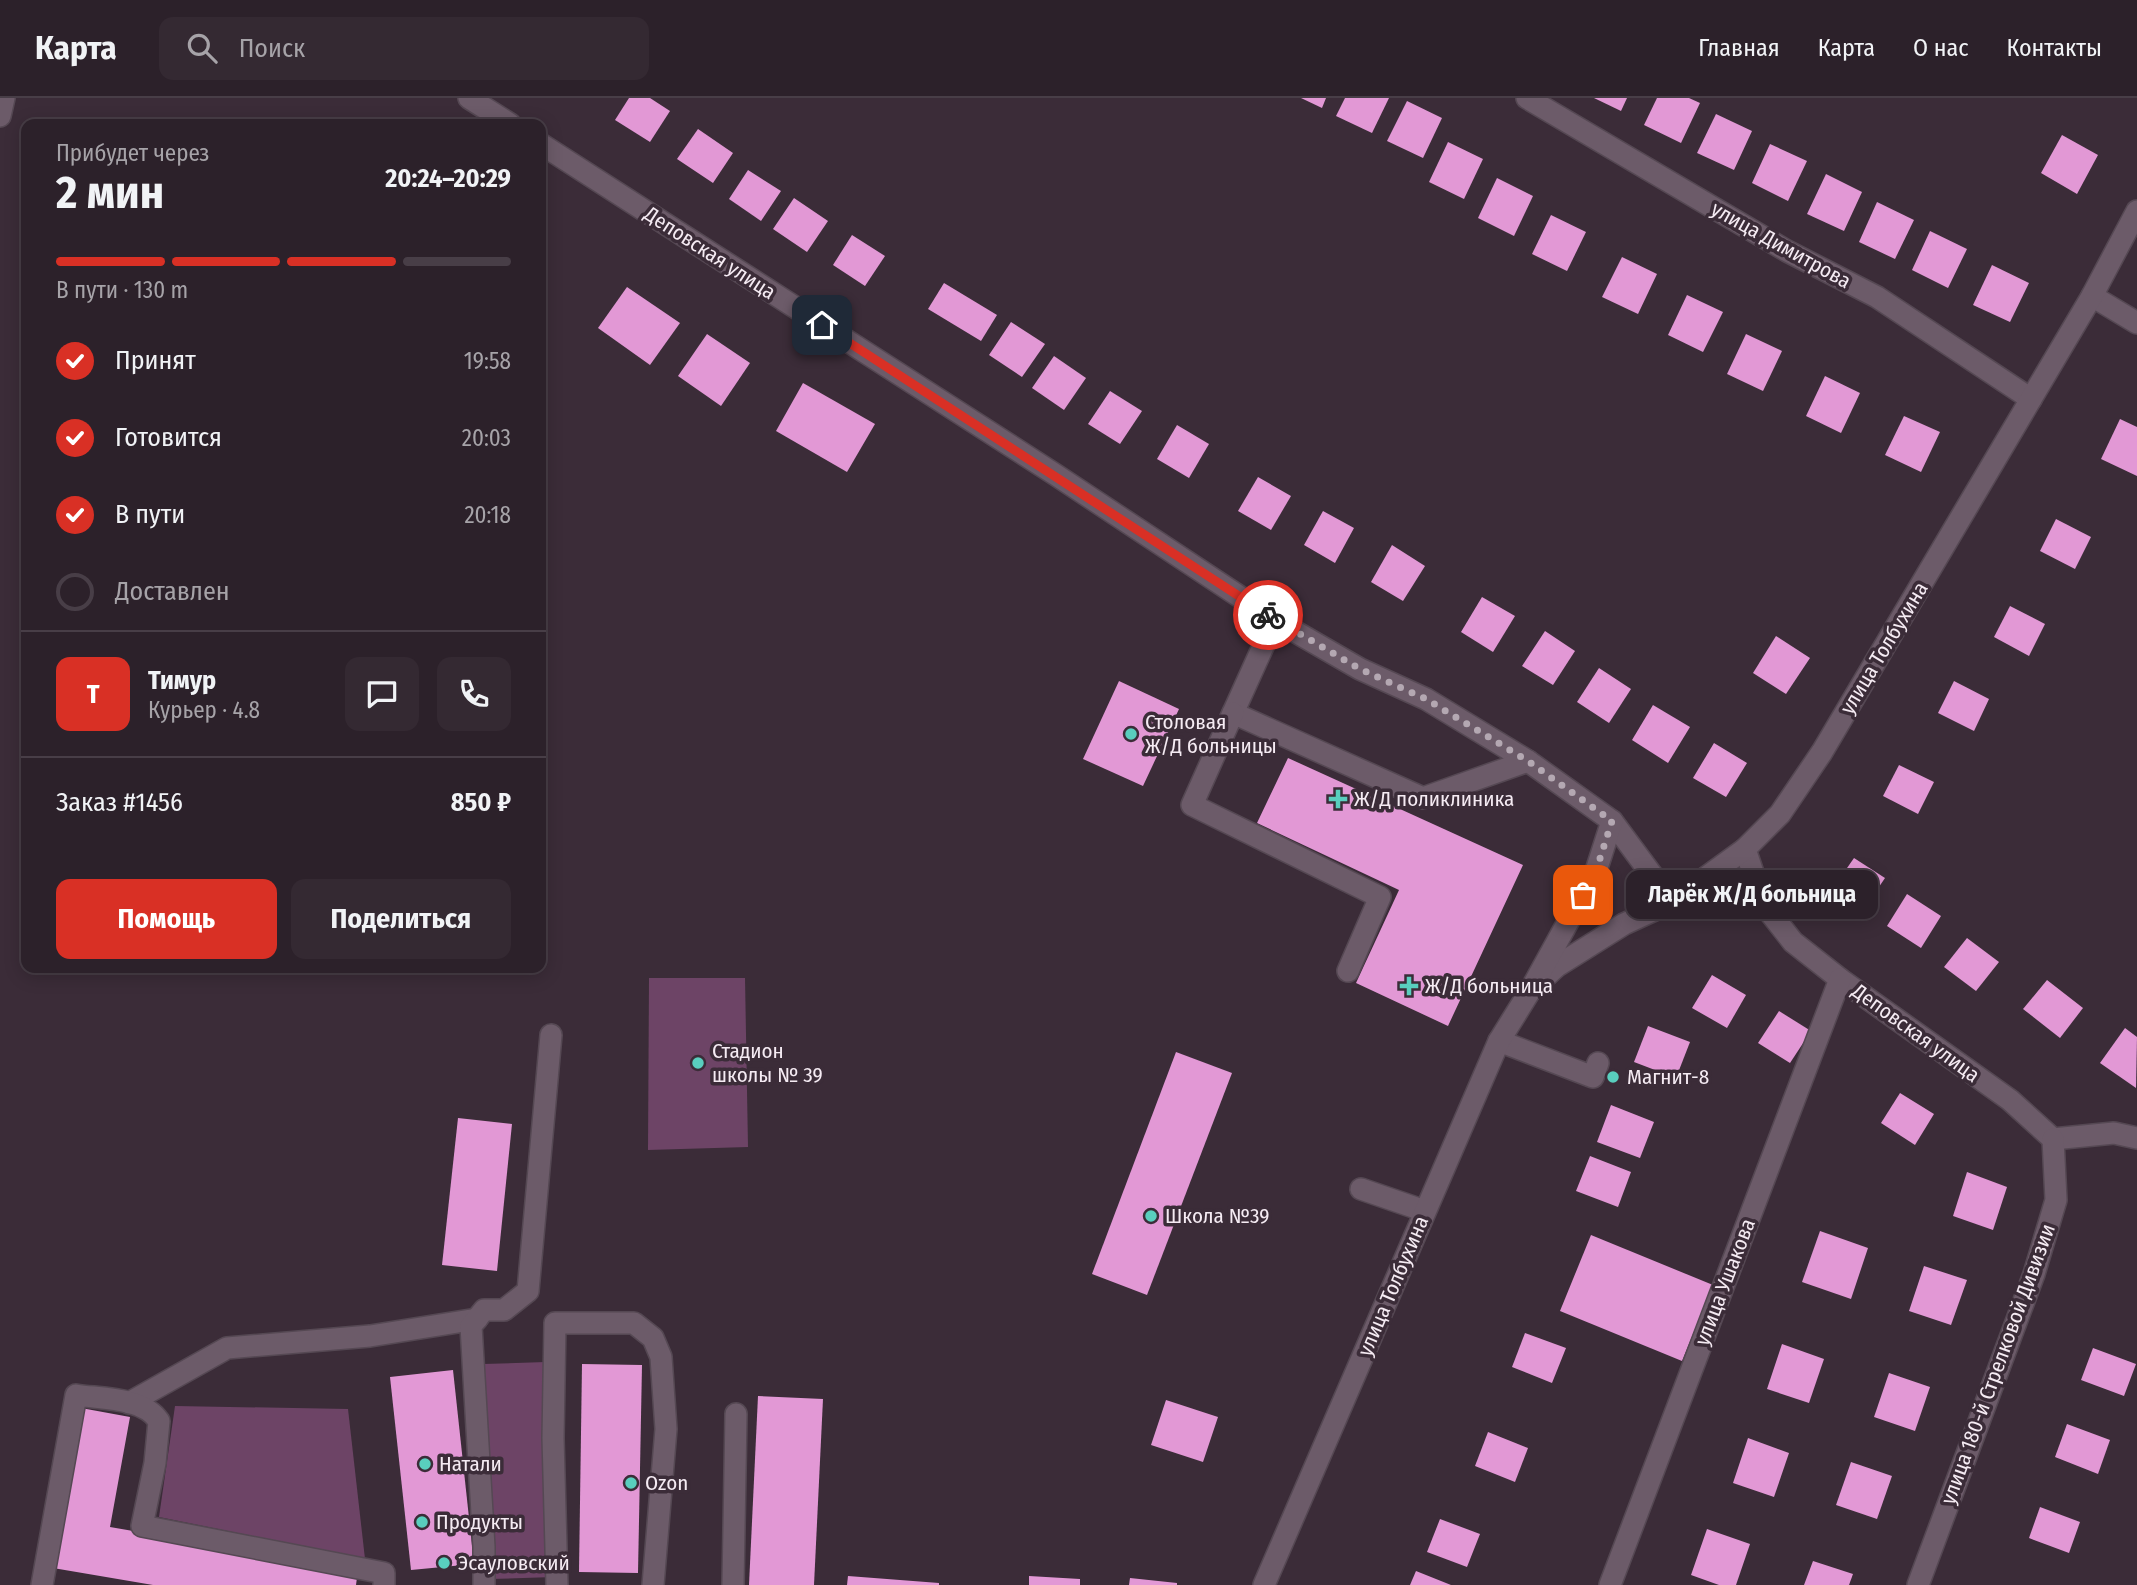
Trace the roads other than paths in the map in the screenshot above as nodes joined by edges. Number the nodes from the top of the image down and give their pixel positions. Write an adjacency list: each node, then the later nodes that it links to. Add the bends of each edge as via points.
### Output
1 (4, 98): 4 (street)
2 (469, 98): 5 (street)
3 (1527, 98): 10 (street, улица Димитрова, via 1787,251 1877,297)
4 (0, 116)
5 (502, 119)
6 (546, 147): 11 (street, Деповская улица)
7 (2137, 211): 8 (street, улица Толбухина)
8 (2092, 296): 9 (street); 10 (street, улица Толбухина)
9 (2137, 323)
10 (2031, 399): 15 (street, улица Толбухина, via 1822,752 1780,814)
11 (1275, 620): 12 (street); 13 (street, Деповская улица, via 1360,669 1426,699)
12 (1233, 713): 13 (street, via 1423,798); 17 (street, via 1192,805 1380,897)
13 (1528, 761): 14 (street, Деповская улица)
14 (1612, 821): 16 (street, Деповская улица); 19 (street, улица Толбухина, via 1596,871)
15 (1745, 849): 16 (street, улица Толбухина); 18 (street, Деповская улица, via 1764,905 1793,942)
16 (1672, 902): 19 (street, улица Толбухина, via 1557,966)
17 (1348, 971)
18 (1840, 979): 24 (street, Деповская улица, via 2010,1100); 37 (street, улица Ушакова)
19 (1530, 991): 21 (street, улица Толбухина)
20 (551, 1035): 27 (street, via 528,1291 504,1310 484,1311)
21 (1499, 1041): 22 (street, via 1594,1077); 26 (street, улица Толбухина)
22 (1598, 1063)
23 (2137, 1138): 24 (street, via 2114,1133)
24 (2053, 1139): 38 (street, улица 180-й Стрелковой Дивизии, via 2056,1200 2038,1262)
25 (1361, 1189): 26 (street)
26 (1425, 1211): 36 (street, улица Толбухина)
27 (477, 1319): 28 (street, via 370,1336 228,1348); 32 (street, via 471,1326)
28 (129, 1403): 30 (street, via 76,1395); 31 (street, via 148,1409 159,1421 142,1526 384,1573)
29 (736, 1414): 35 (street)
30 (42, 1585)
31 (384, 1585)
32 (484, 1585)
33 (557, 1585): 34 (street, via 555,1323 634,1323 653,1338 661,1357 666,1429)
34 (653, 1585)
35 (733, 1585)
36 (1264, 1585)
37 (1610, 1585)
38 (1918, 1585)

